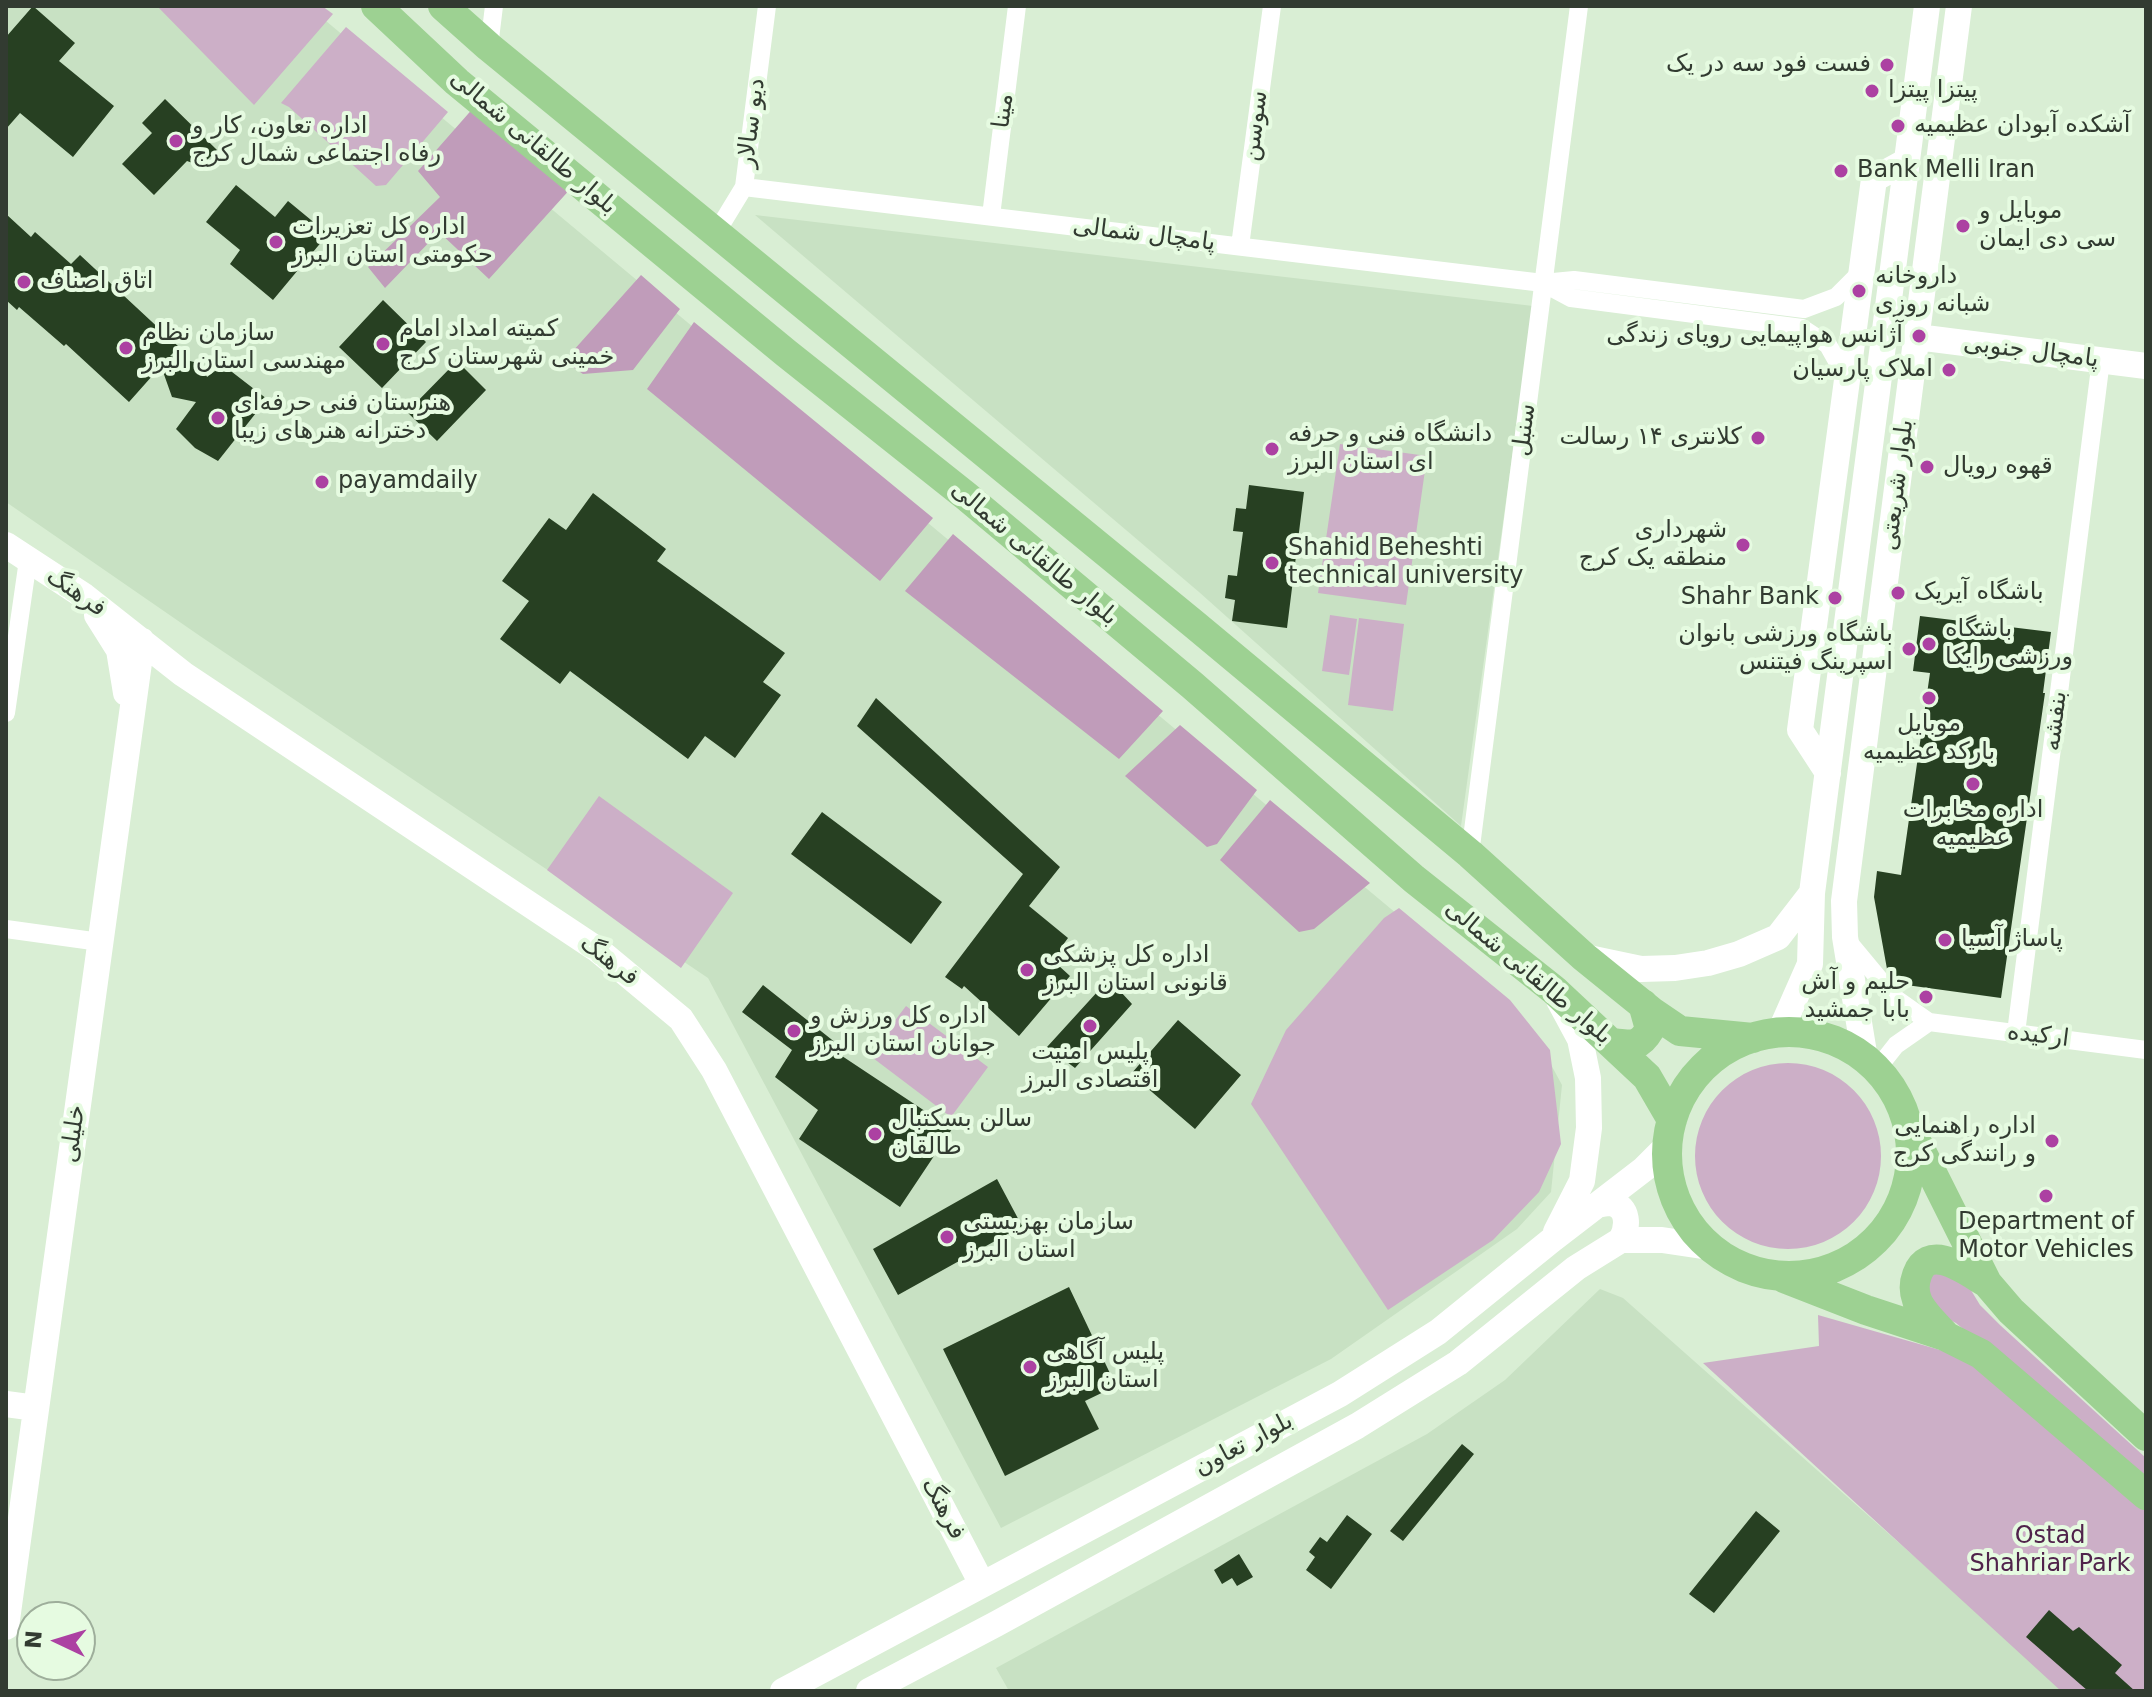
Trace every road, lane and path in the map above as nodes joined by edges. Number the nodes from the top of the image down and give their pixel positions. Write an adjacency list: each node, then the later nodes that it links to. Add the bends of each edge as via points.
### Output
1 (376, 6): 40 (main road, بلوار طالقانی شمالی, via 457,82 966,496 1414,879)
2 (443, 6): 10 (main road, بلوار طالقانی شمالی)
3 (494, 6): 10 (street)
4 (767, 6): 12 (street, دیو سالار)
5 (1017, 6): 13 (street, مینا)
6 (1272, 6): 15 (street, سوسن)
7 (1579, 6): 17 (street, سنبل)
8 (1927, 6): 11 (main road, بلوار شریعتی)
9 (1959, 6): 18 (main road, بلوار شریعتی)
10 (489, 47): 14 (main road, بلوار طالقانی شمالی)
11 (1907, 161): 16 (main road, via 1874,179); 31 (main road, بلوار شریعتی)
12 (744, 187): 13 (street, پامچال شمالی); 14 (street, دیو سالار)
13 (991, 216): 15 (street, پامچال شمالی)
14 (716, 233): 32 (main road, بلوار طالقانی شمالی)
15 (1240, 246): 17 (street, پامچال شمالی)
16 (1861, 272): 17 (street, پامچال شمالی, via 1836,297 1804,309 1574,280); 21 (main road)
17 (1543, 283): 21 (street, پامچال شمالی, via 1571,298 1802,328 1828,345); 32 (street, سنبل)
18 (1917, 337): 19 (main road, پامچال جنوبی); 35 (main road, بلوار شریعتی, via 1844,901)
19 (2101, 360): 20 (main road, پامچال جنوبی); 43 (street, بنفشه)
20 (2146, 366)
21 (1847, 379): 31 (main road, via 1800,730)
22 (6, 545): 23 (main road, فرهنگ)
23 (28, 560): 24 (main road, فرهنگ); 27 (street)
24 (84, 596): 25 (main road, فرهنگ); 30 (main road, via 119,650)
25 (142, 641): 26 (main road, فرهنگ); 28 (main road, خلیلی)
26 (183, 674): 28 (main road); 62 (main road, فرهنگ, via 598,950 681,1019 721,1084)
27 (8, 677): 29 (street)
28 (135, 690): 30 (main road, خلیلی)
29 (6, 713)
30 (128, 743): 36 (main road, خلیلی)
31 (1828, 773): 33 (main road, بلوار شریعتی)
32 (1470, 854): 37 (main road, بلوار طالقانی شمالی)
33 (1812, 893): 37 (main road, via 1778,937 1708,963 1641,969); 38 (main road, بلوار شریعتی)
34 (6, 929): 36 (street)
35 (1845, 937): 39 (main road, بلوار شریعتی); 42 (street, ارکیده, via 1895,998)
36 (100, 942): 58 (main road, خلیلی)
37 (1584, 957): 41 (main road, بلوار طالقانی شمالی)
38 (1810, 964): 39 (main road, via 1827,978 1841,976); 44 (main road, بلوار شریعتی)
39 (1850, 966): 47 (main road, بلوار شریعتی)
40 (1554, 990): 45 (main road, بلوار طالقانی شمالی); 51 (main road, via 1580,1039 1588,1078 1589,1128 1582,1181)
41 (1643, 1004): 44 (main road, بلوار طالقانی شمالی, via 1680,1031); 45 (main road, via 1650,1029 1643,1041)
42 (1929, 1022): 43 (street, ارکیده); 47 (street)
43 (2016, 1033): 46 (street, ارکیده)
44 (1767, 1035): 47 (main road, via 1811,1034 1839,1043); 49 (main road, via 1731,1047 1694,1078)
45 (1612, 1043): 49 (main road, بلوار طالقانی شمالی, via 1647,1077)
46 (2146, 1050)
47 (1871, 1064): 48 (main road, via 1895,1094)
48 (1907, 1123): 54 (main road, via 1911,1156 1906,1189 1893,1220 1871,1245 1843,1264 1812,1275); 55 (main road)
49 (1670, 1133): 50 (main road, بلوار تعاون, via 1644,1169); 53 (main road, via 1669,1173 1677,1201)
50 (1597, 1205): 51 (main road, بلوار تعاون); 52 (main road, via 1611,1203 1623,1210 1627,1230)
51 (1553, 1239): 62 (main road, بلوار تعاون, via 1438,1332 1340,1394)
52 (1621, 1240): 53 (main road); 65 (main road, بلوار تعاون, via 1576,1268 1458,1363 1357,1426)
53 (1709, 1247): 54 (main road, via 1754,1271)
54 (1779, 1276): 56 (main road)
55 (1987, 1283): 56 (main road, via 1941,1259 1919,1269 1918,1303); 59 (main road)
56 (1945, 1336): 61 (main road, via 1981,1354)
57 (6, 1404): 58 (main road)
58 (36, 1408): 60 (main road, خلیلی)
59 (2146, 1436)
60 (19, 1438): 63 (main road, خلیلی)
61 (2146, 1495)
62 (982, 1584): 64 (main road, بلوار تعاون)
63 (6, 1627)
64 (783, 1691)
65 (869, 1691)

